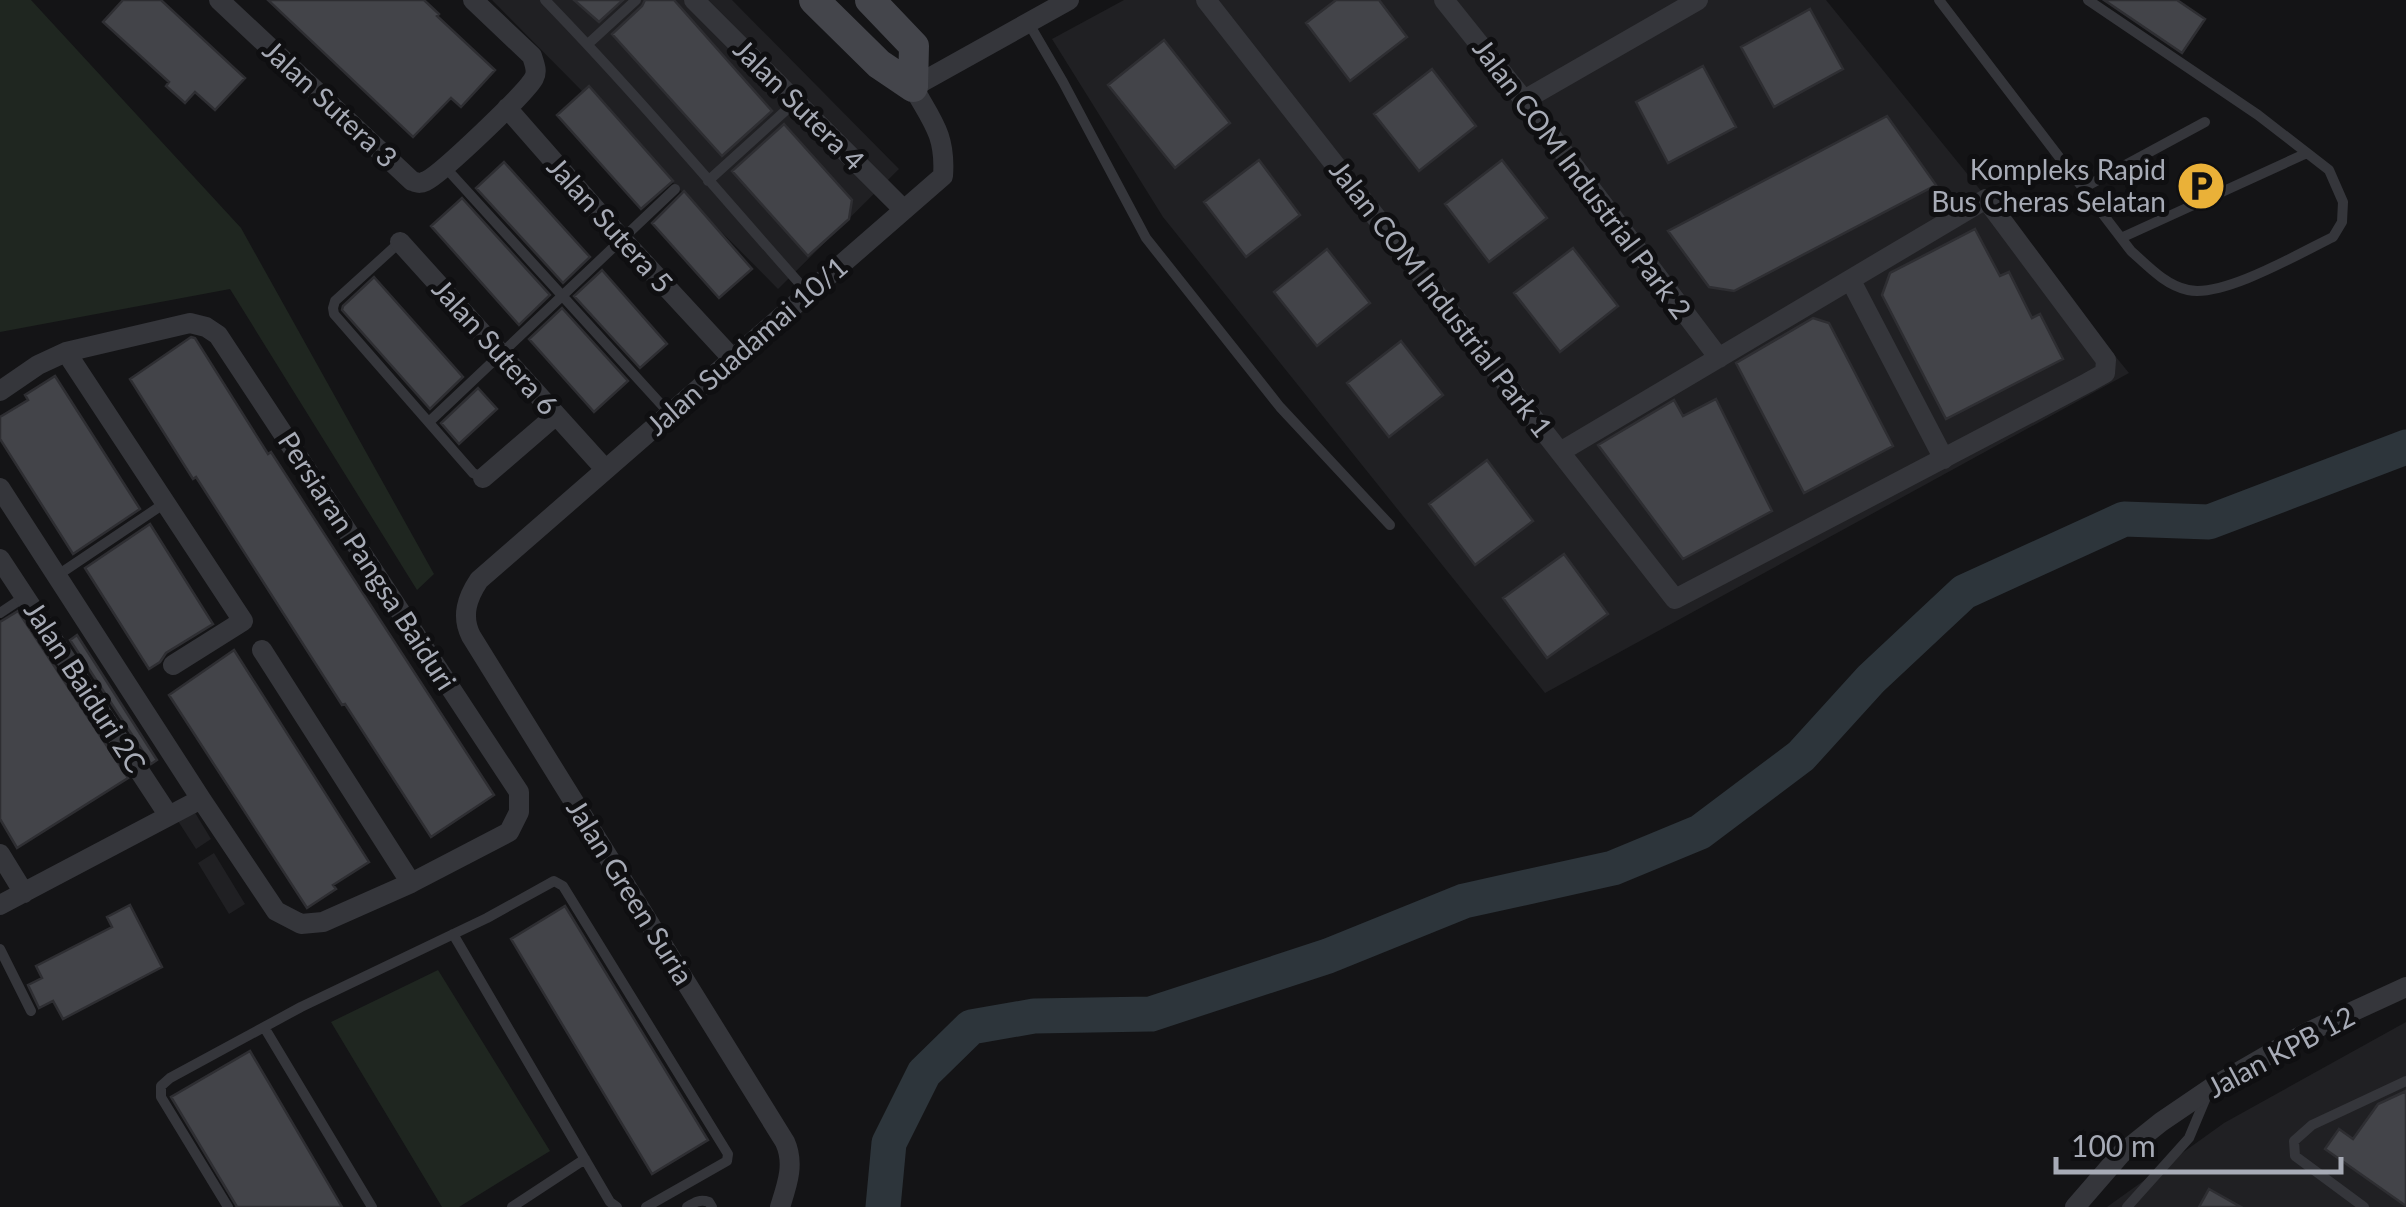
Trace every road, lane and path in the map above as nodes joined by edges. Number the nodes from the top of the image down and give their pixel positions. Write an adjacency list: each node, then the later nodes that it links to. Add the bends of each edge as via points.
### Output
1 (220, 0): 22 (street, Jalan Sutera 3, via 412,180 421,183)
2 (473, 0): 19 (street, via 536,67 535,78)
3 (545, 0): 15 (lane)
4 (636, 0): 15 (lane)
5 (694, 0): 18 (street, Jalan Sutera 4)
6 (814, 0): 16 (street, Jalan Suadamai 10/1, via 879,64)
7 (870, 0): 16 (street, Jalan Suadamai 10/1, via 914,46)
8 (1068, 0): 14 (street)
9 (1206, 0): 41 (street, Jalan COM Industrial Park 1)
10 (1444, 0): 17 (street, Jalan COM Industrial Park 2)
11 (1698, 0): 17 (street)
12 (1940, 0): 24 (lane)
13 (2088, 0): 21 (lane)
14 (1028, 22): 16 (street); 47 (lane, via 1146,238 1280,407)
15 (588, 44): 23 (lane)
16 (913, 87): 26 (street, Jalan Suadamai 10/1, via 942,137 943,176)
17 (1524, 100): 36 (street, Jalan COM Industrial Park 2)
18 (796, 102): 23 (lane); 26 (street, Jalan Sutera 4)
19 (507, 108): 22 (street); 27 (street, Jalan Sutera 5)
20 (2204, 122): 24 (lane)
21 (2307, 153): 28 (lane); 28 (lane, via 2330,170 2343,202 2342,222 2333,237 2237,284 2192,292 2168,283)
22 (445, 167): 32 (lane)
23 (708, 181): 31 (lane)
24 (2083, 188): 28 (lane)
25 (675, 189): 27 (lane)
26 (904, 210): 31 (street, Jalan Suadamai 10/1)
27 (621, 238): 32 (lane); 35 (street, Jalan Sutera 5)
28 (2121, 238)
29 (400, 242): 34 (street, Jalan Sutera 6); 40 (lane, via 333,308)
30 (1851, 280): 36 (street); 42 (street); 42 (street, via 1986,199 2106,360 2105,373)
31 (809, 293): 35 (street, Jalan Suadamai 10/1)
32 (562, 295): 34 (lane); 38 (lane)
33 (66, 352): 37 (street, Persiaran Pangsa Baiduri); 46 (street); 58 (street, Persiaran Pangsa Baiduri, via 190,323 218,335 432,658 519,792 520,812 509,832)
34 (502, 354): 39 (street, Jalan Sutera 6); 40 (lane)
35 (732, 358): 38 (street, Jalan Suadamai 10/1)
36 (1719, 358): 41 (street)
37 (0, 391)
38 (669, 413): 43 (street, Jalan Suadamai 10/1)
39 (556, 416): 43 (street, Jalan Sutera 6); 44 (street)
40 (428, 422): 44 (lane)
41 (1560, 452): 42 (street, Jalan COM Industrial Park 1, via 1675,598)
42 (1944, 459)
43 (605, 469): 50 (street, Jalan Suadamai 10/1)
44 (482, 478)
45 (0, 488): 49 (street)
46 (166, 502): 49 (lane); 54 (street, via 243,622)
47 (1390, 525)
48 (0, 558): 51 (street, Jalan Baiduri 2C)
49 (58, 574): 55 (street)
50 (480, 580): 76 (street, Jalan Green Suria, via 464,623 785,1142 790,1168)
51 (25, 596): 52 (lane); 56 (street, Jalan Baiduri 2C)
52 (0, 613)
53 (262, 650): 58 (street)
54 (174, 665)
55 (201, 800): 56 (street); 58 (street, Persiaran Pangsa Baiduri, via 276,911 301,924 323,922)
56 (169, 816): 59 (street)
57 (0, 854): 59 (street)
58 (411, 883)
59 (24, 893): 60 (street)
60 (0, 906)
61 (453, 934): 65 (lane); 68 (lane); 73 (lane, via 554,881 564,886 728,1154)
62 (0, 949): 64 (lane)
63 (2406, 987): 67 (street, Jalan KPB 12)
64 (31, 1011)
65 (264, 1027): 69 (lane, via 162,1086 161,1097); 70 (lane)
66 (2406, 1080): 79 (lane, via 2312,1125 2294,1141 2296,1156)
67 (2210, 1088): 77 (street, Jalan KPB 12, via 2122,1154); 78 (lane, via 2189,1138)
68 (584, 1159): 71 (lane); 72 (lane)
69 (228, 1207)
70 (372, 1207)
71 (512, 1207)
72 (616, 1207)
73 (646, 1207)
74 (687, 1207): 75 (lane, via 704,1200)
75 (712, 1207)
76 (780, 1207)
77 (2075, 1207)
78 (2127, 1207)
79 (2364, 1207)

